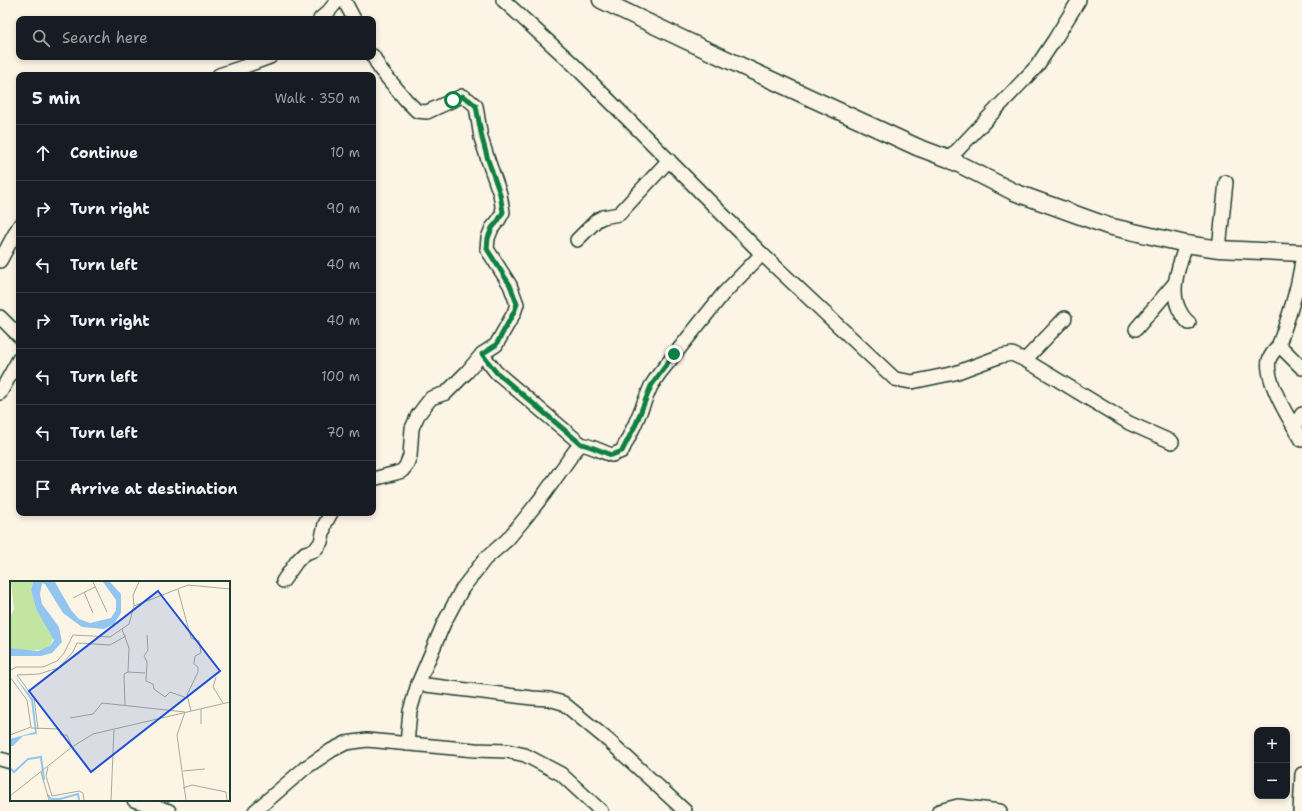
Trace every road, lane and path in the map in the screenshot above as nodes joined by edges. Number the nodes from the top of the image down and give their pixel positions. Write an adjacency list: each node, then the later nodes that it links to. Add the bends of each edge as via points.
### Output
1 (338, 0): 6 (street)
2 (344, 0): 7 (street)
3 (503, 0): 12 (street, via 574,65)
4 (601, 0): 11 (main road, via 917,147)
5 (1079, 0): 11 (street, via 1037,66)
6 (323, 16)
7 (352, 16)
8 (262, 60): 10 (street)
9 (375, 60): 29 (street, via 417,111 427,112 462,96 476,106 482,138 500,194 503,212 492,228 487,249 510,285 517,304 496,345)
10 (228, 72)
11 (949, 159): 16 (main road, via 1014,192 1108,226)
12 (669, 160): 15 (street, via 619,214 597,220); 18 (street)
13 (1226, 182): 17 (street)
14 (16, 232): 21 (street)
15 (577, 240)
16 (1186, 244): 17 (main road); 22 (street)
17 (1219, 249): 19 (main road)
18 (762, 254): 30 (street, via 895,380 912,382 955,373 1012,354); 38 (street, via 723,294 659,374 651,386 622,451 612,455)
19 (1302, 254)
20 (1302, 260): 28 (street, via 1300,279)
21 (0, 261)
22 (1175, 283): 25 (street, via 1178,307); 26 (street)
23 (0, 317): 27 (street)
24 (1065, 318): 30 (street)
25 (1189, 323)
26 (1136, 329)
27 (16, 333)
28 (1278, 347): 32 (street); 35 (street, via 1272,352 1269,360 1269,371 1282,407)
29 (482, 354): 38 (street, via 501,377); 39 (street, via 446,393 431,398 418,415 412,428 410,456 402,471)
30 (1025, 360): 37 (street, via 1129,423)
31 (16, 364): 33 (street)
32 (1302, 368)
33 (0, 393)
34 (1302, 414): 35 (street)
35 (1294, 427): 36 (street)
36 (1302, 440)
37 (1172, 442)
38 (581, 444): 42 (street, via 526,517 507,540 485,559 462,589 444,622)
39 (376, 478)
40 (329, 516): 41 (street, via 321,542 315,550 305,553 297,561)
41 (284, 581)
42 (418, 684): 43 (street, via 410,711); 51 (street, via 548,699 563,703 609,741)
43 (407, 744): 49 (street, via 367,740 346,743 305,768); 50 (street, via 506,751 525,755 561,774)
44 (0, 759): 45 (street)
45 (10, 762)
46 (1302, 774): 54 (street)
47 (137, 801): 48 (street)
48 (169, 811)
49 (255, 811)
50 (601, 811)
51 (685, 811)
52 (939, 811): 53 (street, via 958,806)
53 (1000, 811)
54 (1300, 811)

